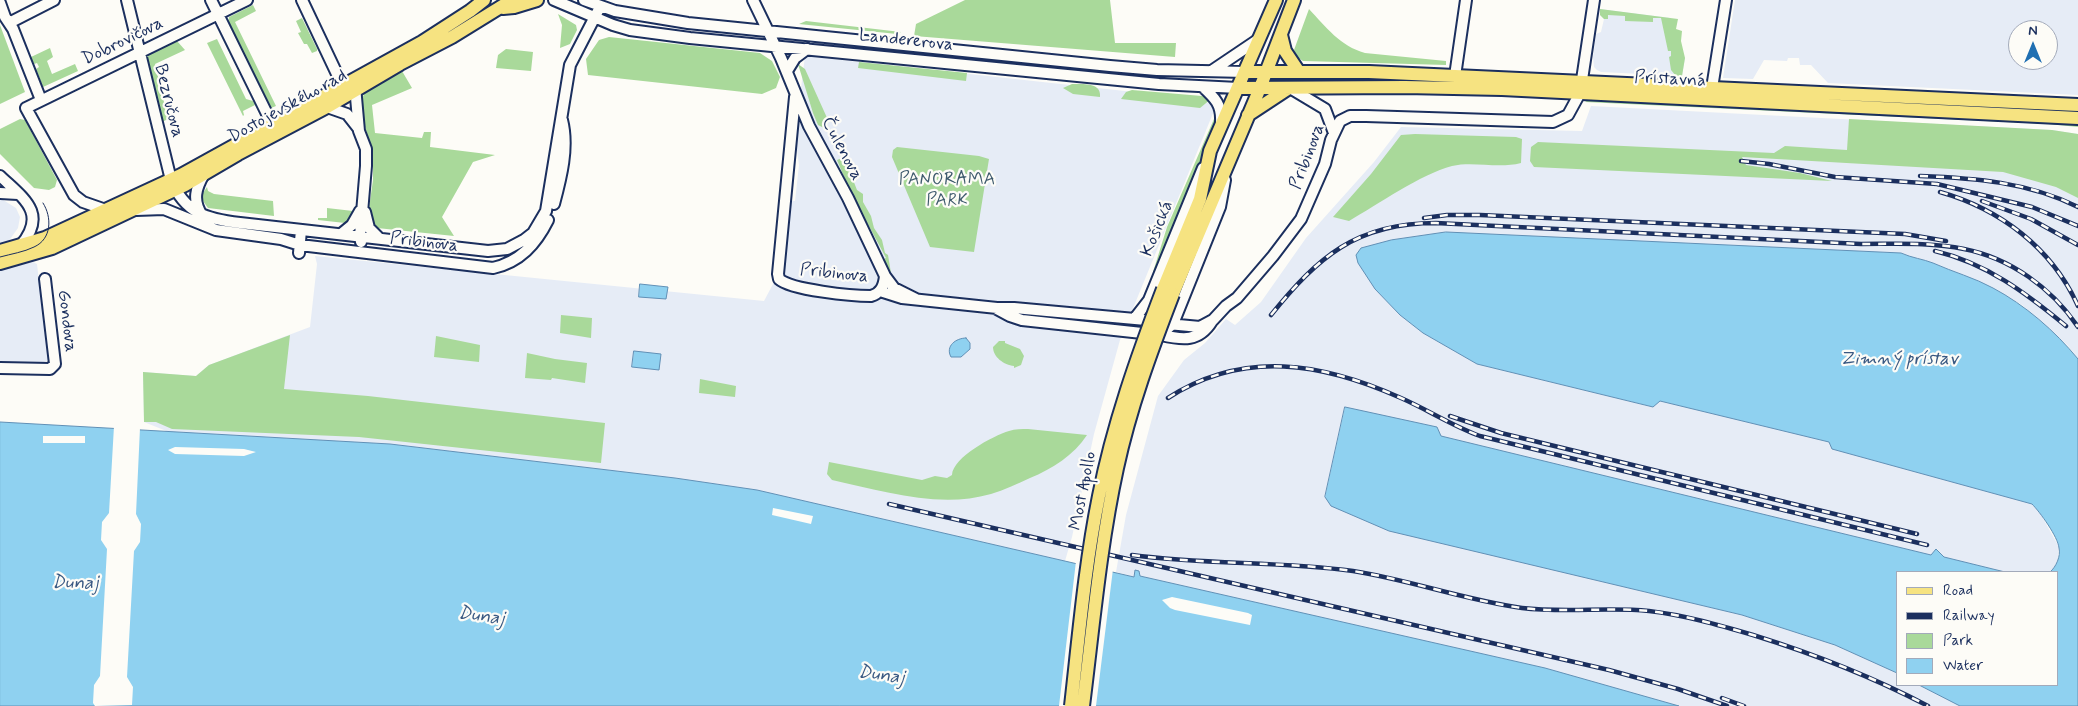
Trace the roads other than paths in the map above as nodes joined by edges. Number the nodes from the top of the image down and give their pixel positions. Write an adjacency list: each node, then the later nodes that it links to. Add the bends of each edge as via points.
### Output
1 (54, 0): 22 (street)
2 (127, 0): 28 (street, Bezručova)
3 (211, 0): 20 (street)
4 (247, 0): 20 (street, Dobrovičova)
5 (302, 0): 36 (street)
6 (484, 0): 35 (main road, Dostojevského rad)
7 (512, 0): 19 (main road, Dostojevského rad)
8 (537, 0): 19 (main road)
9 (554, 0): 21 (street, Landererova)
10 (584, 0): 18 (street, Landererova)
11 (753, 0): 23 (street, Čulenova)
12 (1276, 0): 25 (main road, Košická)
13 (1294, 0): 24 (main road)
14 (1466, 0): 34 (street)
15 (1594, 0): 38 (street)
16 (1726, 0): 42 (street)
17 (0, 3): 22 (street)
18 (600, 6): 21 (street, Pribinova); 23 (street, Landererova, via 688,23)
19 (500, 8): 35 (main road, Dostojevského rad)
20 (218, 14): 28 (street, Dobrovičova); 50 (street)
21 (594, 18): 26 (street, Landererova, via 630,30); 48 (street, Pribinova, via 570,65)
22 (9, 23): 44 (street)
23 (768, 31): 26 (street, Čulenova); 30 (street, Landererova, via 1110,66)
24 (1281, 35): 32 (main road); 33 (main road, via 1285,51)
25 (1261, 37): 30 (street); 31 (main road, Košická)
26 (775, 46): 27 (street, Landererova); 29 (street, Čulenova)
27 (807, 49): 29 (street, via 795,58); 37 (street, Landererova)
28 (140, 52): 44 (street, Dobrovičova); 58 (street, Bezručova)
29 (787, 71): 43 (street, Čulenova)
30 (1212, 71): 31 (street, Landererova)
31 (1246, 72): 32 (main road, Landererova); 39 (main road, Košická)
32 (1266, 72): 33 (main road, Prístavná); 40 (main road)
33 (1299, 72): 34 (main road, Prístavná)
34 (1455, 76): 38 (main road, Prístavná)
35 (355, 84): 36 (main road, Dostojevského rad); 45 (main road, Dostojevského rad); 52 (street)
36 (340, 87): 45 (street); 50 (main road, Dostojevského rad)
37 (1204, 87): 39 (street, Landererova); 51 (street, via 1217,100 1222,112)
38 (1581, 87): 41 (main road, Prístavná); 42 (main road, Prístavná); 49 (main road, Prístavná); 53 (street, Pribinova, via 1568,115 1553,122 1350,116 1340,121)
39 (1238, 88): 40 (main road, Landererova); 51 (main road, Košická)
40 (1260, 88): 41 (main road, Prístavná); 47 (main road)
41 (1289, 88): 47 (main road); 53 (street, via 1325,109)
42 (1712, 88): 46 (main road, Prístavná)
43 (795, 94): 75 (street, Čulenova); 77 (street, Pribinova, via 779,279 798,288 870,296)
44 (41, 100): 62 (street, Dobrovičova, via 26,108 74,196)
45 (331, 105): 52 (street, via 346,114); 56 (main road, Dostojevského rad)
46 (2078, 105)
47 (1248, 115): 55 (main road)
48 (561, 118): 69 (street, Pribinova, via 546,211 524,240 507,249 476,250); 73 (street, Pribinova, via 565,131 564,156 550,216 536,240 517,259 493,268)
49 (2078, 118)
50 (272, 124): 58 (main road, Dostojevského rad)
51 (1221, 127): 54 (main road, Košická)
52 (359, 131): 61 (street, via 366,149)
53 (1334, 133): 83 (street, Pribinova, via 1325,164 1301,219 1251,282)
54 (1210, 151): 78 (main road, Košická, via 1200,199); 81 (street, Košická, via 1149,300)
55 (1229, 159): 78 (main road); 84 (street, via 1220,207)
56 (204, 174): 58 (main road, Dostojevského rad); 64 (street, via 195,193 196,205)
57 (0, 176): 60 (street)
58 (173, 185): 62 (main road, Dostojevského rad); 63 (main road, Dostojevského rad); 64 (street, Pribinova, via 188,206)
59 (0, 192): 60 (street)
60 (18, 194): 70 (street, via 28,204 33,217 32,231)
61 (363, 204): 67 (street, via 357,218); 68 (street); 69 (street, via 369,228)
62 (106, 210): 66 (main road, Dostojevského rad)
63 (130, 211): 66 (main road, Dostojevského rad); 71 (street, Pribinova, via 164,209 216,230 281,239)
64 (202, 214): 65 (street, Pribinova, via 223,221)
65 (301, 230): 67 (street, Pribinova); 71 (street)
66 (73, 232): 70 (main road); 74 (main road, via 42,252)
67 (341, 234): 68 (street, Pribinova)
68 (360, 236): 69 (street, Pribinova); 73 (street)
69 (379, 238)
70 (20, 246): 72 (main road)
71 (299, 249): 73 (street, Pribinova)
72 (0, 251)
73 (369, 253)
74 (0, 263)
75 (885, 276): 77 (street); 79 (street, Čulenova, via 894,288)
76 (45, 279): 86 (street, Gondova, via 54,367)
77 (880, 291): 79 (street, Pribinova)
78 (1168, 292): 87 (main road, Most Apollo, bridge, via 1134,362 1101,487); 88 (main road, Most Apollo, bridge, via 1117,468)
79 (916, 299): 80 (street, Pribinova)
80 (997, 308): 81 (street, Pribinova); 85 (street, Pribinova, via 1022,320)
81 (1135, 318): 82 (street, Pribinova)
82 (1146, 320)
83 (1213, 320): 84 (street, via 1200,326); 84 (street, Pribinova, via 1202,334 1190,338 1161,336)
84 (1171, 324)
85 (1142, 332)
86 (0, 368)
87 (1071, 706)
88 (1083, 706)

